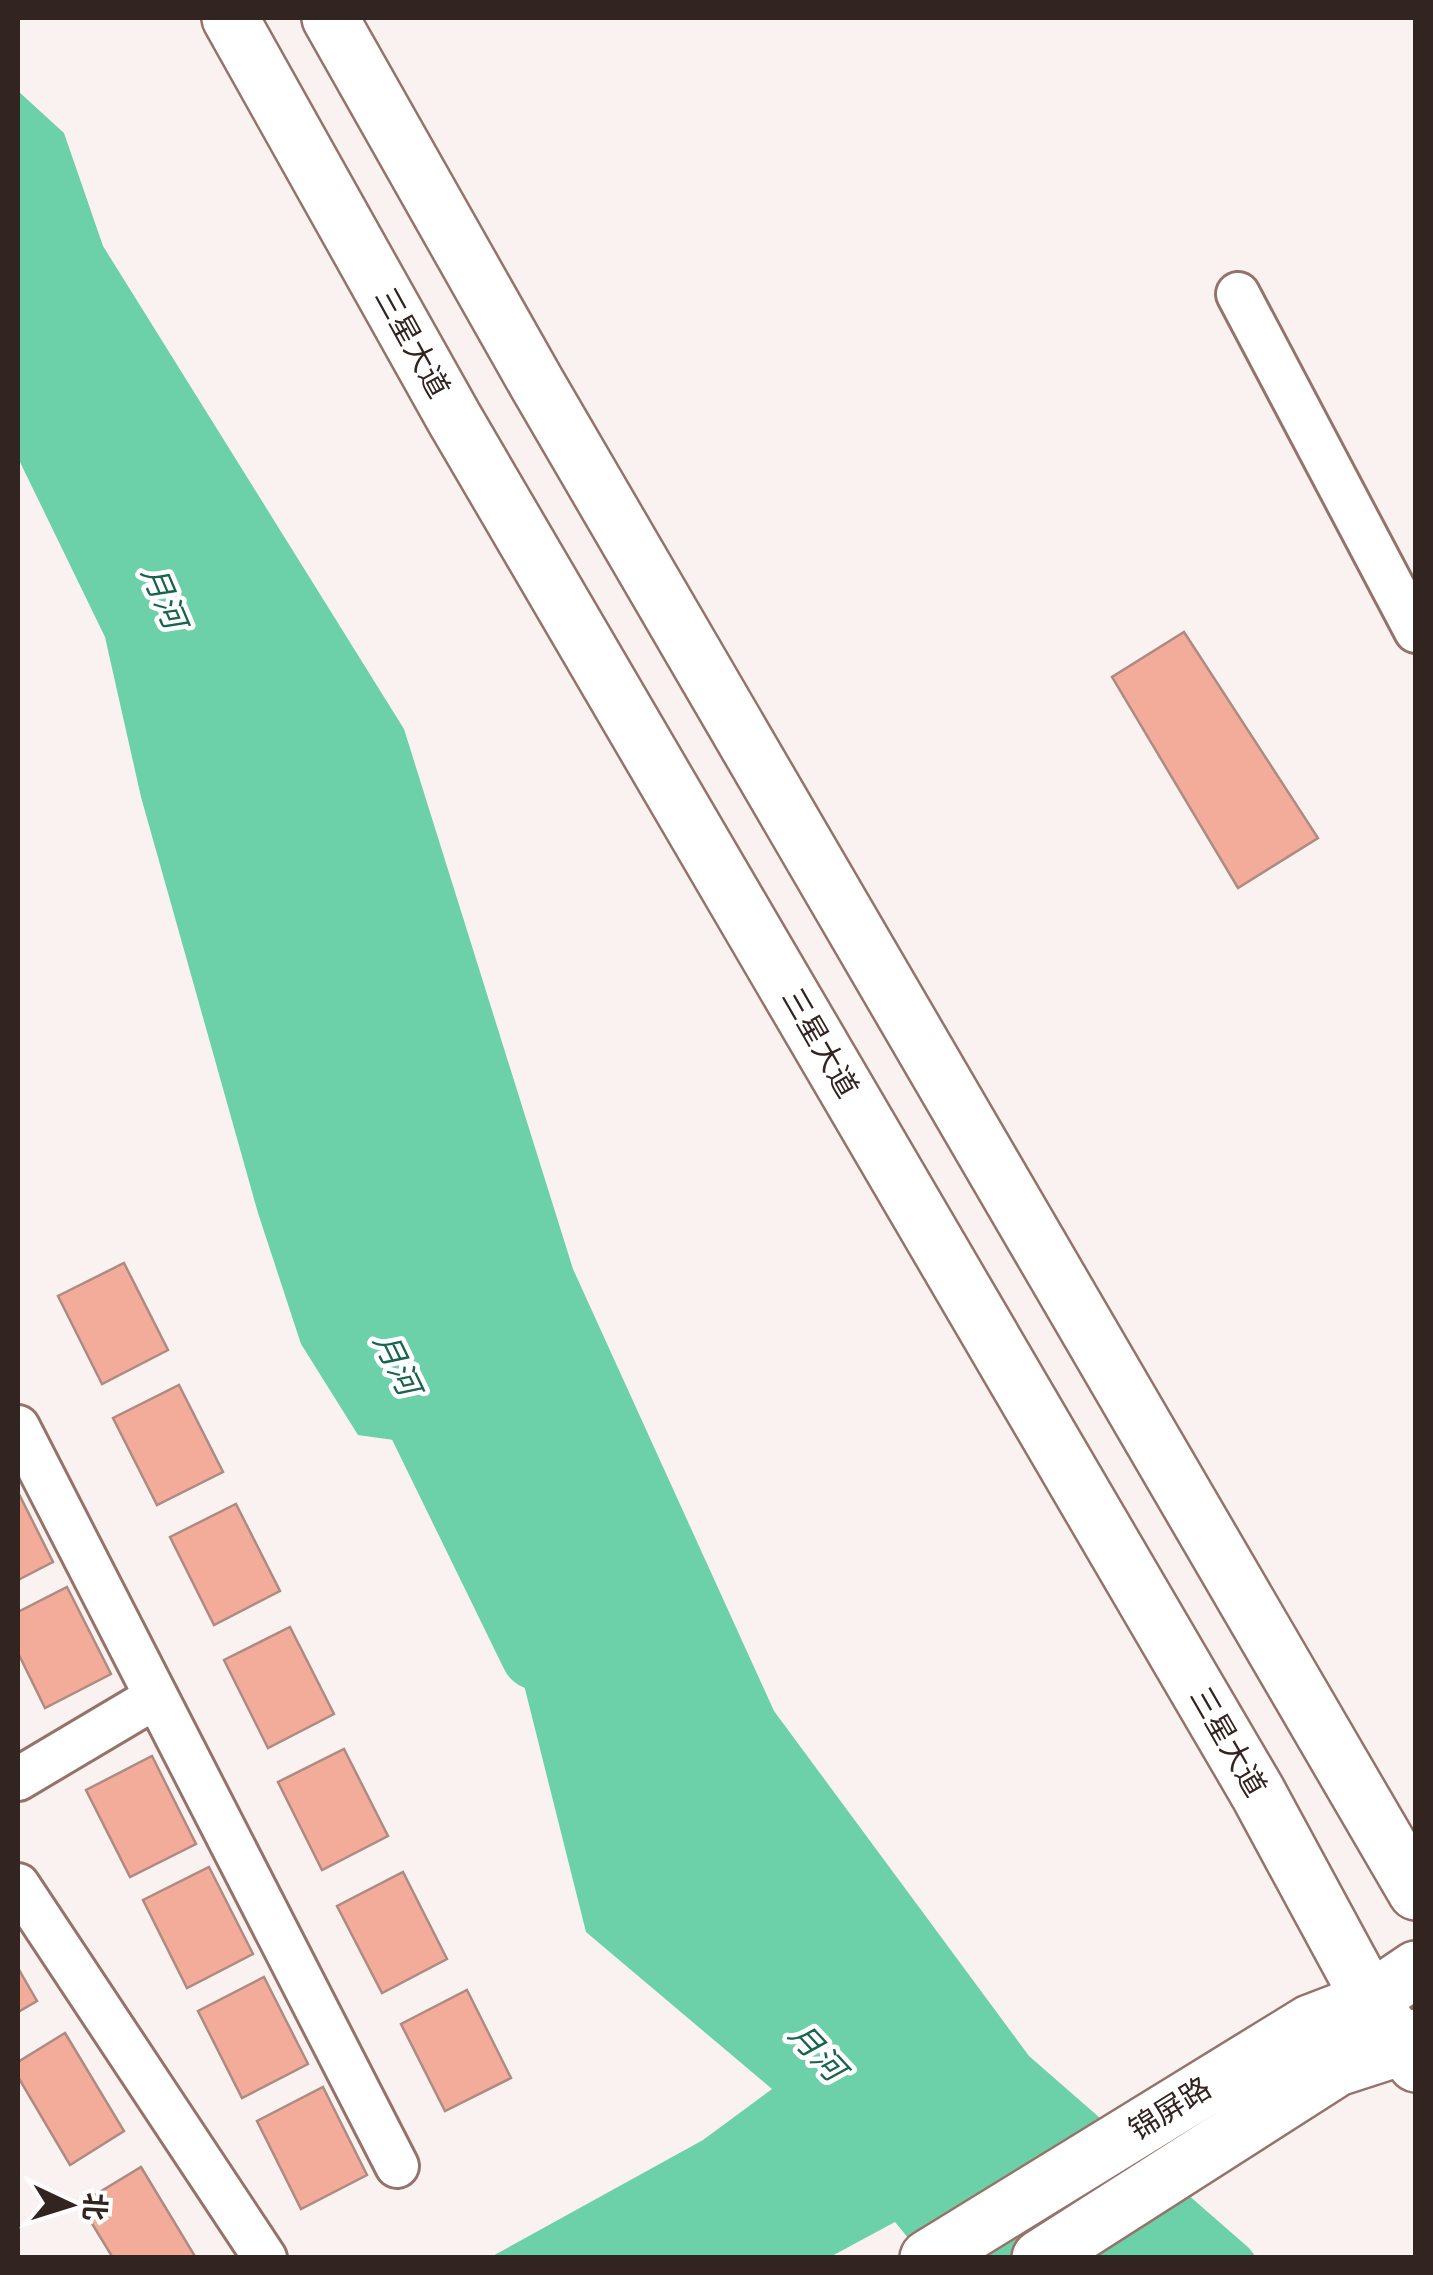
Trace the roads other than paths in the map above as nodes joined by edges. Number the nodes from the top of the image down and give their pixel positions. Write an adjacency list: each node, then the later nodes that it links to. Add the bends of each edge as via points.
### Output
1 (230, 18): 11 (street, 三星大道, via 444,400 1258,1793)
2 (330, 18): 9 (street)
3 (1238, 294): 4 (street)
4 (1416, 632)
5 (18, 1427): 6 (street)
6 (156, 1697): 7 (street); 13 (street)
7 (18, 1779)
8 (18, 1885): 14 (street)
9 (1416, 1892)
10 (1416, 1969): 11 (street, 锦屏路)
11 (1370, 2000): 12 (street, 三星大道); 15 (street, 锦屏路, via 1310,2023)
12 (1411, 2050): 16 (street, 锦屏路, via 1338,2068)
13 (397, 2166)
14 (264, 2258)
15 (928, 2258)
16 (1040, 2258)

